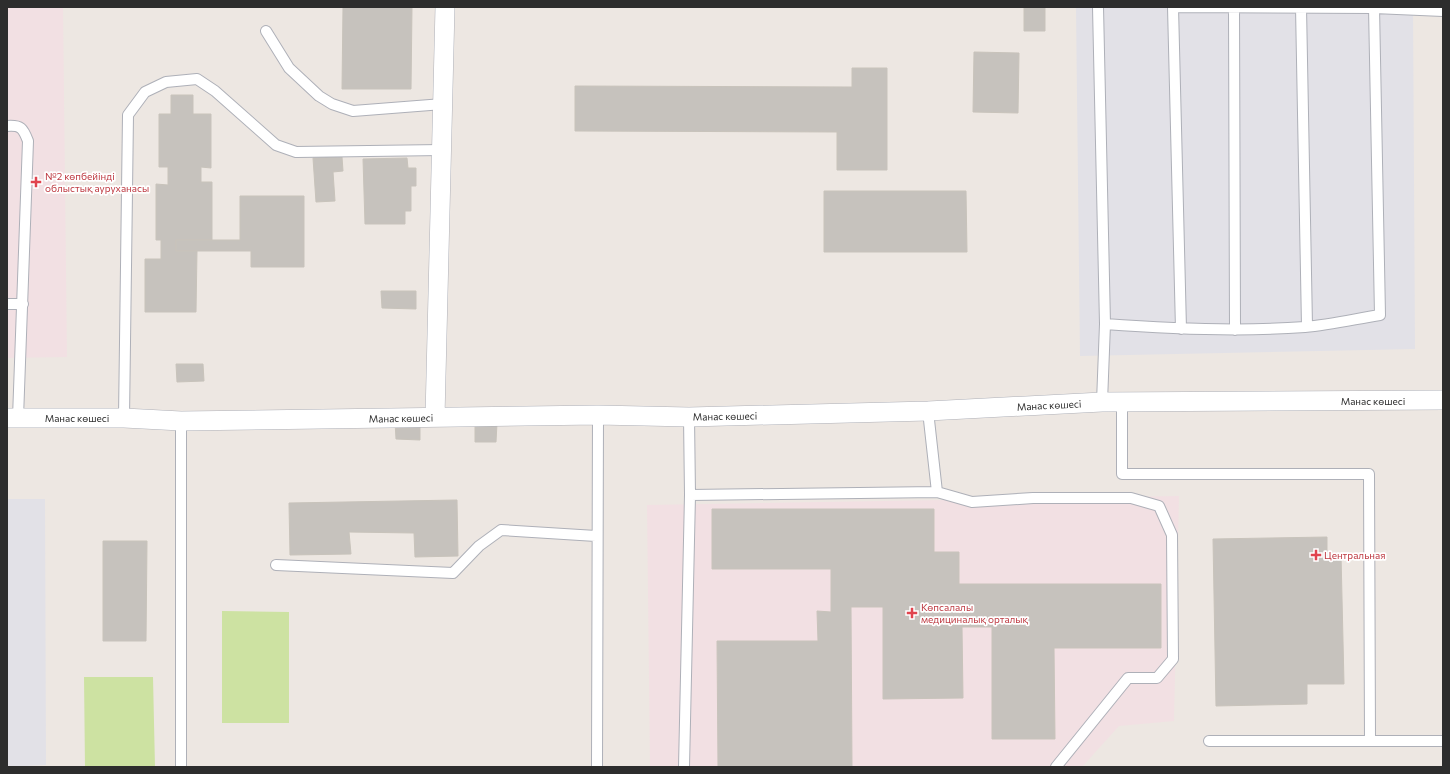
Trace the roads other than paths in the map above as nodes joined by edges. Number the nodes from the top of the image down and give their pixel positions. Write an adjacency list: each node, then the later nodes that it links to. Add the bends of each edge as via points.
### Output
1 (445, 7): 9 (street)
2 (1098, 7): 14 (lane)
3 (1172, 7): 4 (lane); 16 (lane)
4 (1234, 7): 5 (lane); 17 (lane)
5 (1301, 7): 6 (lane); 15 (lane)
6 (1374, 7): 7 (lane); 15 (lane, via 1380,315)
7 (1443, 11)
8 (266, 31): 9 (lane, via 290,68 318,96 332,104 353,111)
9 (443, 104): 11 (street)
10 (7, 126): 13 (lane, via 24,130 28,141)
11 (442, 150): 23 (street); 26 (lane, via 296,152 276,145 198,79 166,82 145,92 128,115)
12 (7, 304): 13 (lane)
13 (23, 304): 25 (lane)
14 (1105, 324): 16 (lane); 19 (lane)
15 (1307, 326): 17 (lane)
16 (1181, 329): 17 (lane)
17 (1235, 330)
18 (1443, 400): 20 (street, Манас көшесі)
19 (1102, 402): 20 (street, Манас көшесі); 21 (street, Манас көшесі)
20 (1122, 402): 33 (lane, via 1122,474 1370,474)
21 (928, 411): 24 (street, Манас көшесі); 28 (lane)
22 (598, 416): 23 (street, Манас көшесі); 24 (street, Манас көшесі); 30 (lane)
23 (435, 417): 27 (street, Манас көшесі)
24 (689, 417): 29 (lane)
25 (12, 418): 26 (street, Манас көшесі)
26 (124, 418): 27 (street, Манас көшесі)
27 (181, 421): 35 (lane)
28 (938, 492): 29 (lane); 38 (lane, via 972,502 1033,498 1131,498 1159,506 1172,535 1173,659 1157,678 1128,678)
29 (690, 495): 37 (lane)
30 (596, 536): 31 (lane, via 502,530 479,546 453,573); 36 (lane)
31 (276, 565)
32 (1209, 741): 33 (lane)
33 (1370, 741): 34 (lane)
34 (1443, 741)
35 (181, 767)
36 (597, 767)
37 (684, 767)
38 (1056, 767)

